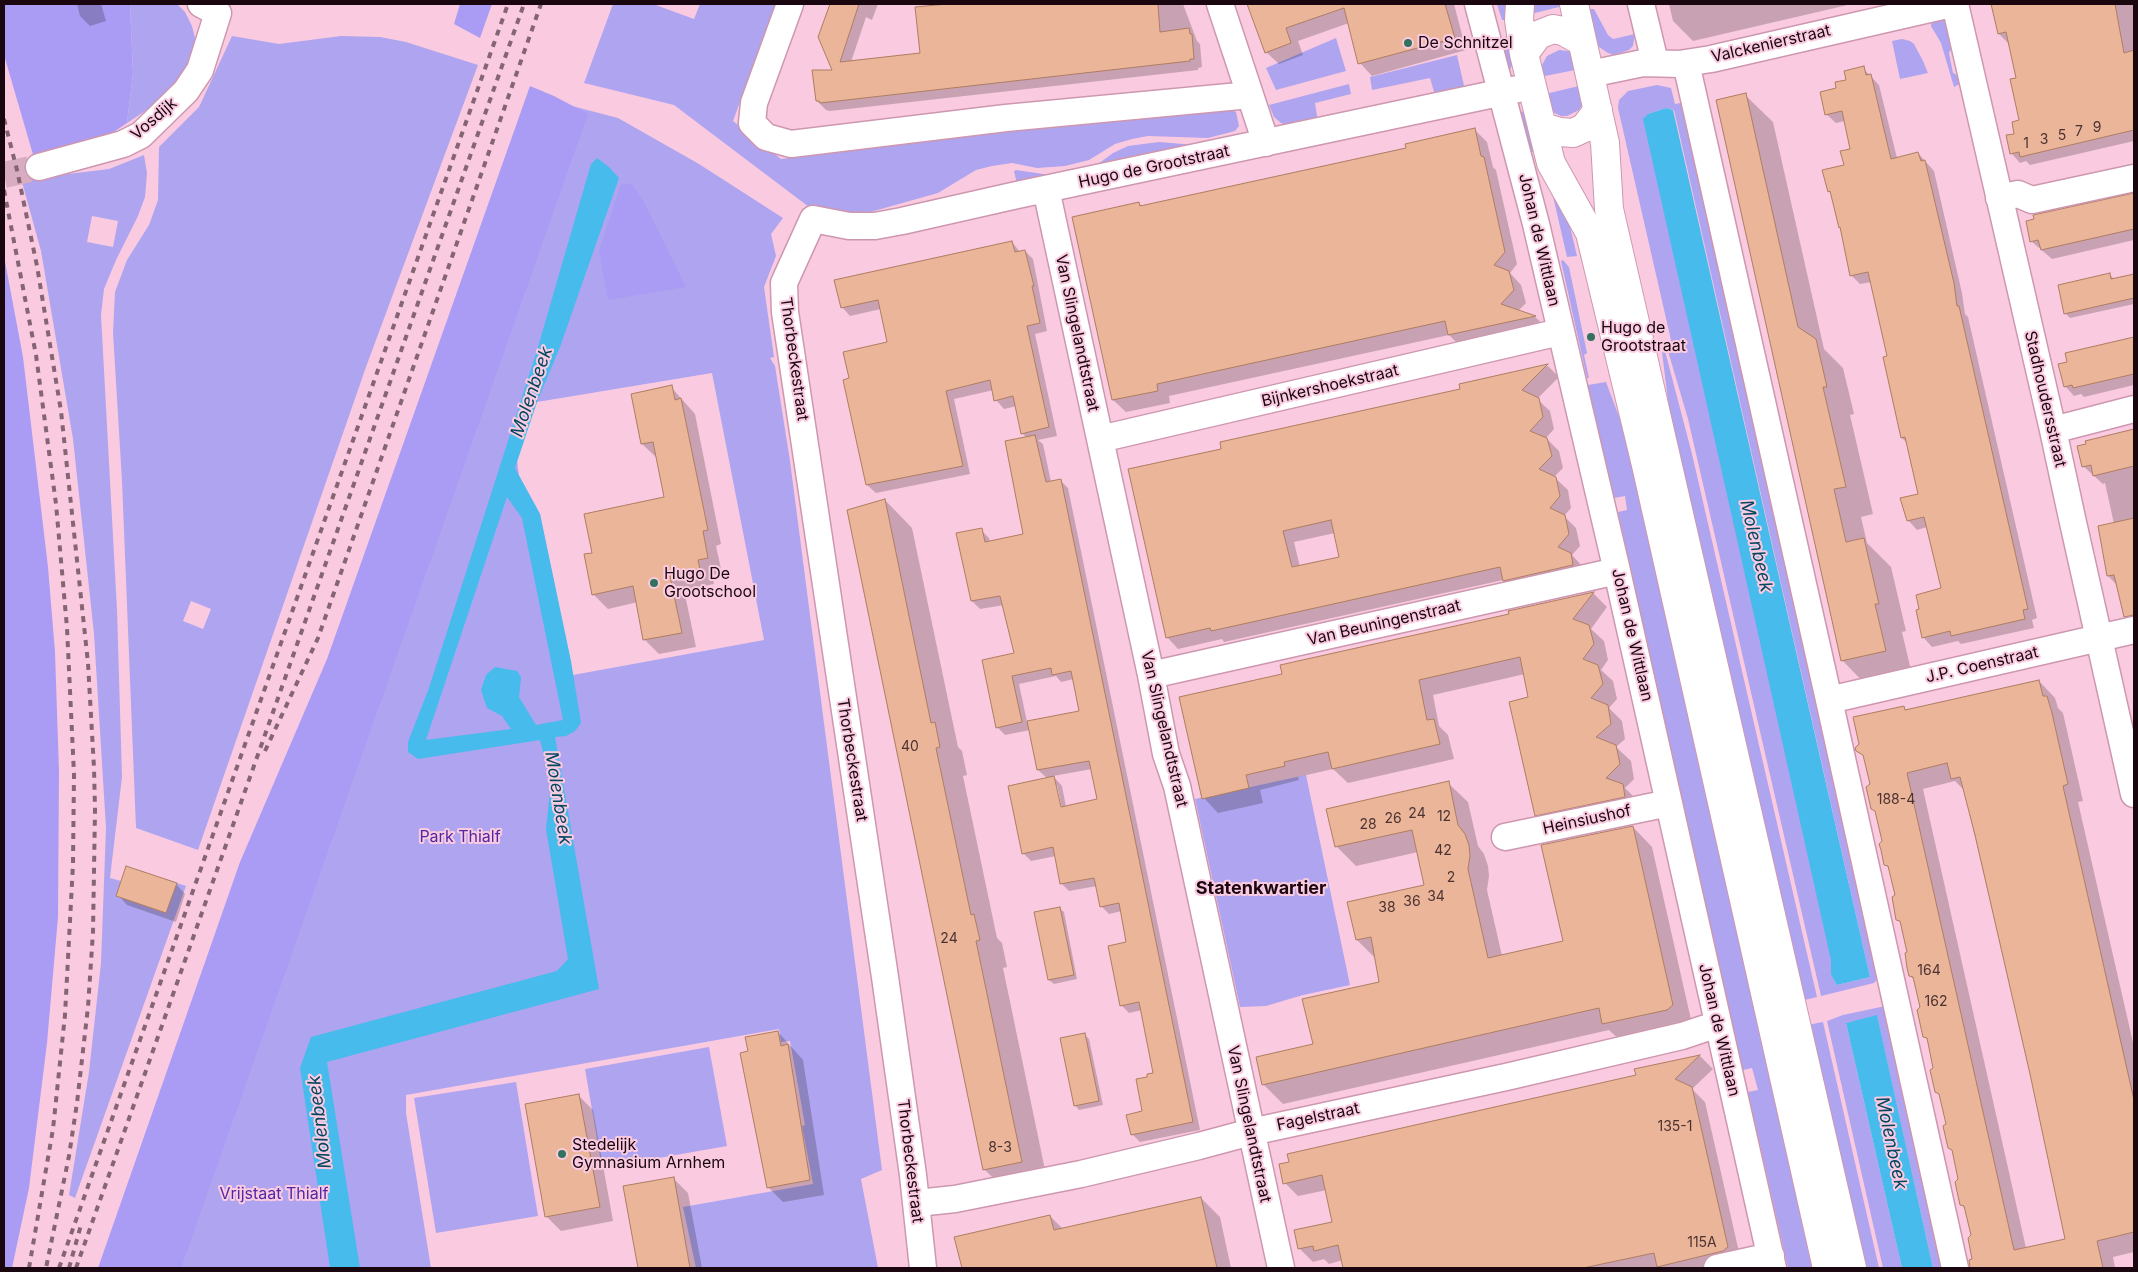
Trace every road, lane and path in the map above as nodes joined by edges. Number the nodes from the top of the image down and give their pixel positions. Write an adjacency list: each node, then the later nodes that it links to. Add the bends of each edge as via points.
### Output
1 (790, 4): 17 (street, via 756,96 752,123 766,137 791,144 1015,117)
2 (1220, 4): 17 (street)
3 (1478, 4): 16 (street, Johan de Wittlaan)
4 (1520, 4): 11 (main road, Johan de Wittlaan)
5 (1574, 4): 10 (main road)
6 (1641, 4): 12 (street)
7 (1952, 4): 13 (street, Valckenierstraat)
8 (1955, 4): 24 (street, Stadhoudersstraat)
9 (210, 8): 21 (street, Vosdijk, via 200,70 186,91 141,134 123,144)
10 (1581, 41): 11 (main road, via 1553,29 1538,35); 14 (main road)
11 (1524, 54): 15 (main road, Johan de Wittlaan)
12 (1655, 62): 13 (street, Valckenierstraat); 14 (street, Valckenierstraat)
13 (1686, 63): 34 (street)
14 (1590, 74): 18 (main road)
15 (1532, 86): 16 (street, Hugo de Grootstraat); 19 (main road, Johan de Wittlaan)
16 (1501, 93): 20 (street, Hugo de Grootstraat); 26 (street, Johan de Wittlaan)
17 (1250, 95): 20 (street)
18 (1598, 110): 19 (main road, via 1584,128 1573,133); 46 (main road, via 1605,143 1609,209)
19 (1542, 126): 45 (main road, Johan de Wittlaan, via 1551,163 1590,233)
20 (1266, 143): 23 (street, Hugo de Grootstraat)
21 (39, 167)
22 (2134, 178): 24 (street, via 2032,200 2018,194)
23 (1046, 189): 25 (street, Hugo de Grootstraat, via 875,226 849,226 813,219); 29 (street, Van Slingelandtstraat)
24 (1999, 198): 28 (street, Stadhoudersstraat)
25 (796, 254): 40 (street, Thorbeckestraat, via 784,283 785,312)
26 (1560, 332): 29 (street, Bijnkershoekstraat); 30 (street, Johan de Wittlaan)
27 (2134, 409): 28 (street)
28 (2053, 430): 32 (street, Stadhoudersstraat)
29 (1100, 439): 33 (street, Van Slingelandtstraat)
30 (1618, 571): 33 (street, Van Beuningenstraat); 36 (street, Johan de Wittlaan)
31 (2134, 630): 32 (street, J.P. Coenstraat)
32 (2099, 638): 34 (street, J.P. Coenstraat); 35 (street, Stadhoudersstraat)
33 (1151, 675): 39 (street, Van Slingelandtstraat)
34 (1830, 700): 47 (street)
35 (2134, 794)
36 (1669, 803): 37 (street, Heinsiushof); 38 (street, Johan de Wittlaan)
37 (1506, 837)
38 (1718, 1024): 39 (street, Fagelstraat, via 1682,1036); 41 (street, Johan de Wittlaan)
39 (1251, 1132): 40 (street, Fagelstraat, via 1080,1174 955,1199); 43 (street, Van Slingelandtstraat)
40 (916, 1203): 42 (street, Thorbeckestraat)
41 (1772, 1262): 44 (street)
42 (923, 1268)
43 (1281, 1268)
44 (1717, 1268)
45 (1827, 1268)
46 (1852, 1268)
47 (1955, 1268)

